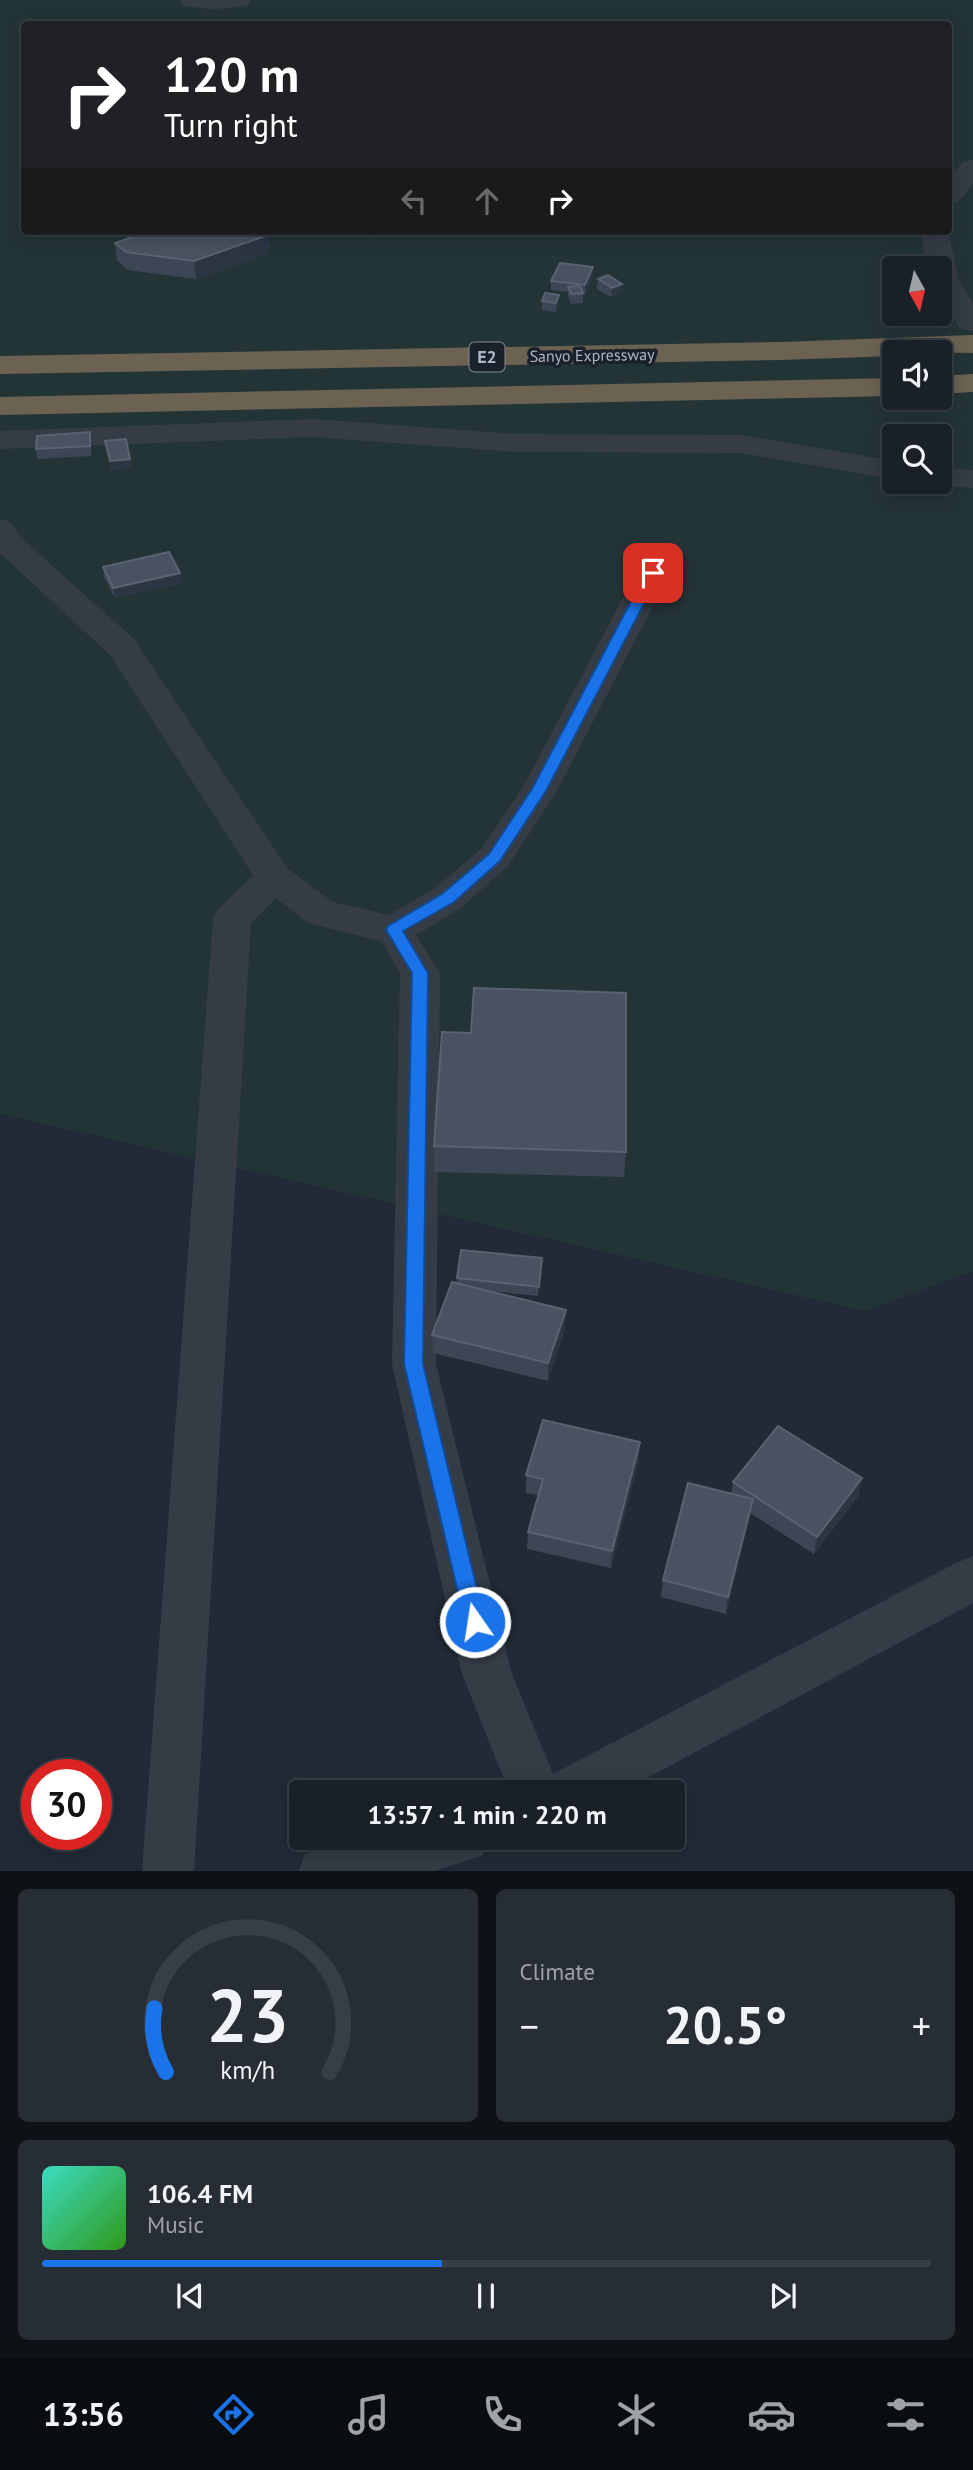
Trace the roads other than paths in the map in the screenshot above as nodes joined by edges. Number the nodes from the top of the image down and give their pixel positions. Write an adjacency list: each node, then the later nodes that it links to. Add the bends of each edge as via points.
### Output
1 (192, 0): 2 (street)
2 (239, 0)
3 (973, 168): 4 (street)
4 (952, 192)
5 (936, 235): 6 (street)
6 (959, 277): 7 (street)
7 (971, 334): 8 (highway, Sanyo Expressway / E2, via 767,351)
8 (0, 365)
9 (973, 383): 10 (highway)
10 (952, 384)
11 (882, 387): 12 (highway, E2)
12 (0, 406)
13 (0, 440): 14 (street, via 313,428 516,443 741,444)
14 (882, 468)
15 (952, 478): 16 (street)
16 (973, 479)
17 (0, 529): 19 (street, via 7,542 122,647)
18 (653, 573): 20 (street, via 539,791 495,857 448,898)
19 (274, 877): 20 (street, via 321,913); 25 (street, via 232,919)
20 (394, 930): 22 (street, via 420,973 414,1364 487,1674)
21 (973, 1578): 23 (street)
22 (530, 1780)
23 (593, 1780)
24 (457, 1850): 26 (street)
25 (167, 1871)
26 (324, 1871)

